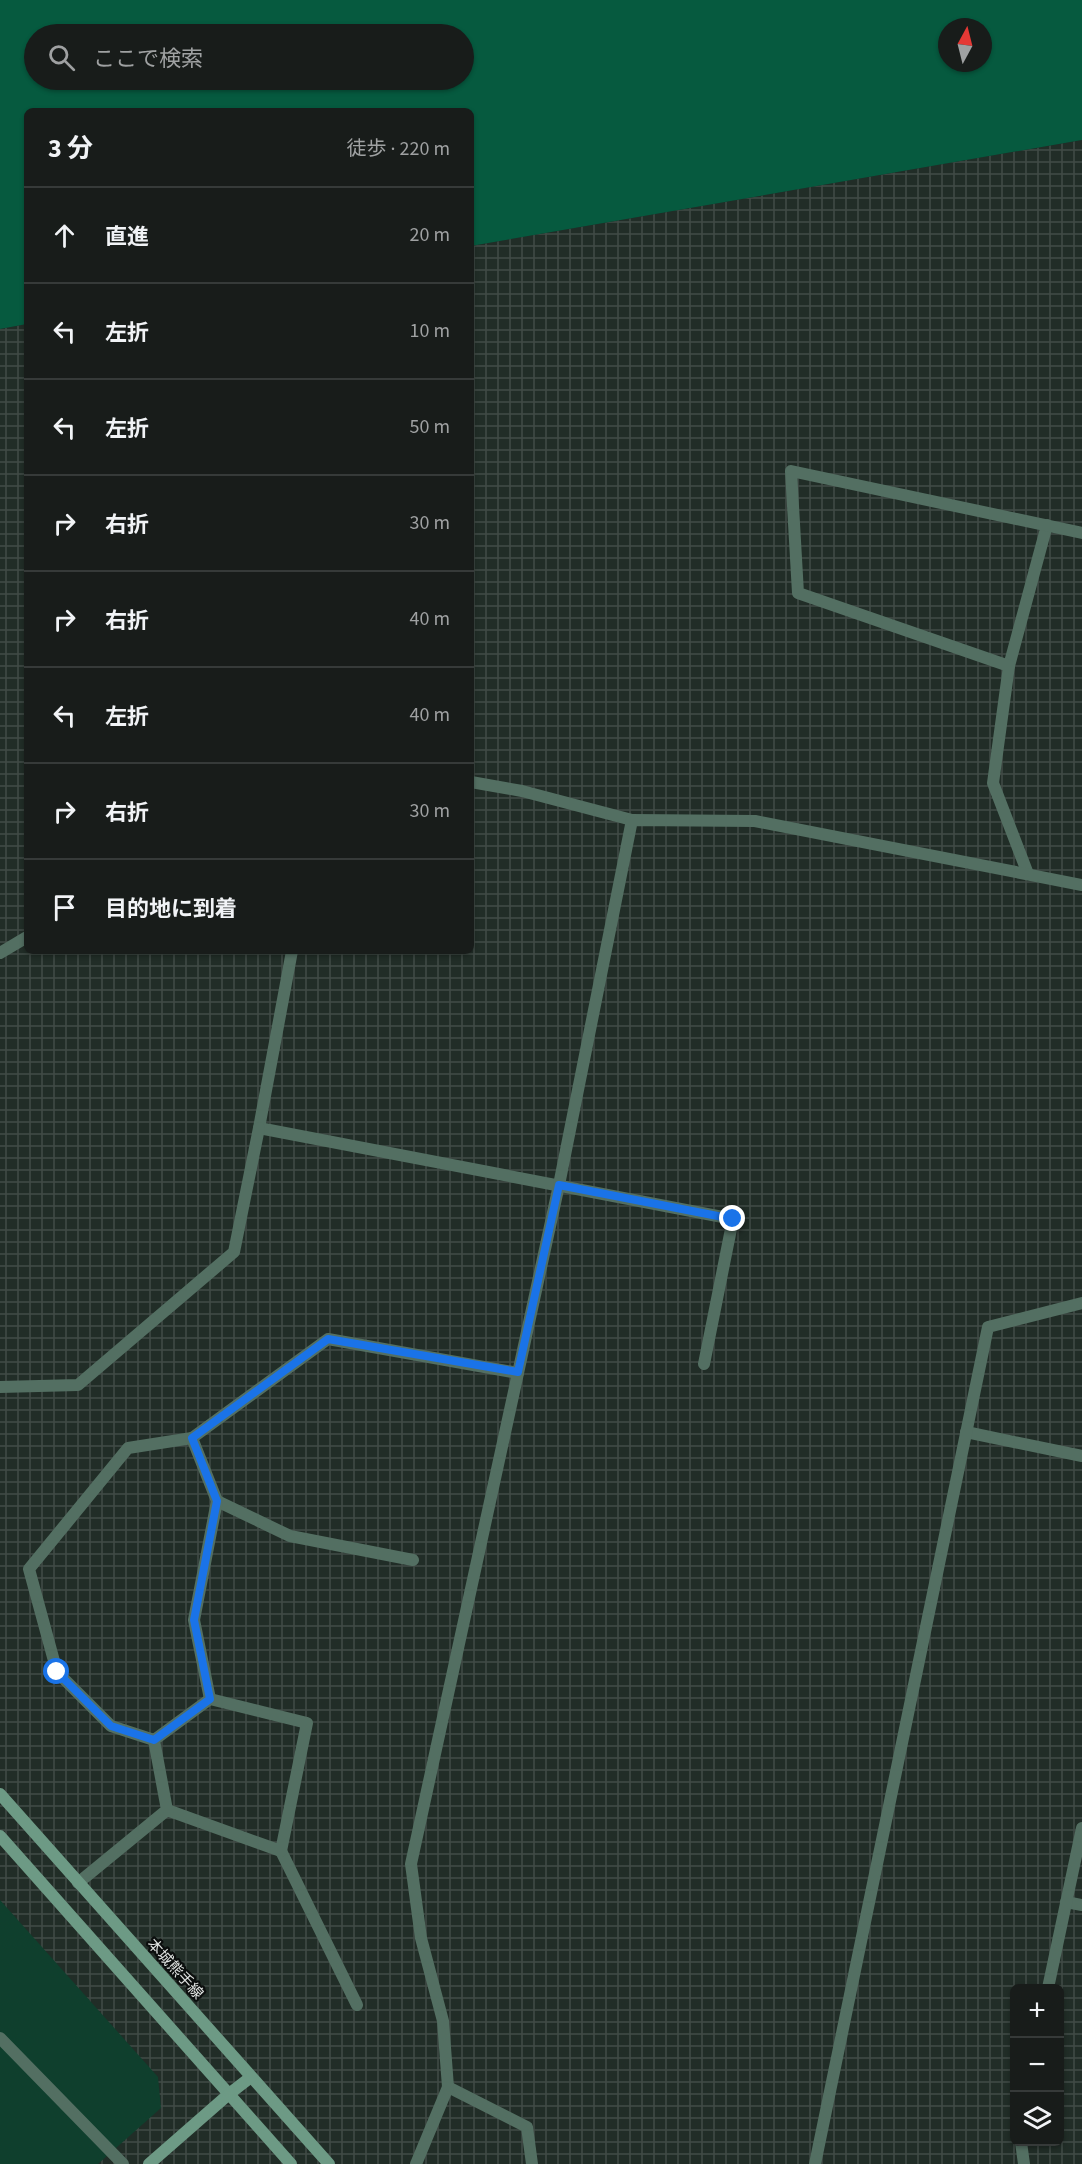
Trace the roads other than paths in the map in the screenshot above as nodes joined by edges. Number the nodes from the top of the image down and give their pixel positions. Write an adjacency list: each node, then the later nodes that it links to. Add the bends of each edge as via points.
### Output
1 (1047, 525): 2 (street); 3 (street); 3 (street, via 791,471 798,593)
2 (1082, 533)
3 (1009, 666): 6 (street, via 993,783)
4 (474, 783): 5 (street)
5 (633, 820): 6 (street, via 754,821); 12 (street)
6 (1028, 874): 7 (street)
7 (1082, 885)
8 (24, 939): 9 (street)
9 (0, 953)
10 (291, 954): 11 (street)
11 (259, 1128): 12 (street); 16 (street, via 234,1252 78,1384)
12 (559, 1185): 14 (street, via 733,1219); 15 (street)
13 (1082, 1303): 17 (street, via 988,1327)
14 (704, 1364)
15 (518, 1372): 18 (street, via 328,1339); 36 (street, via 411,1864 421,1938 443,2021)
16 (0, 1387)
17 (966, 1432): 19 (street); 45 (street)
18 (192, 1438): 20 (street); 23 (street, via 128,1448 28,1569 57,1672 111,1726)
19 (1082, 1456)
20 (217, 1501): 21 (street, via 290,1536); 22 (street, via 194,1620)
21 (413, 1560)
22 (210, 1699): 23 (street); 28 (street, via 307,1723)
23 (154, 1740): 25 (street)
24 (0, 1794): 29 (main road, 本城熊手線)
25 (167, 1810): 28 (street); 29 (street)
26 (1082, 1828): 30 (street)
27 (0, 1836): 37 (main road)
28 (281, 1851): 33 (street)
29 (78, 1883): 35 (main road, 本城熊手線)
30 (1066, 1902): 31 (street); 32 (street)
31 (1082, 1905)
32 (1049, 1984)
33 (357, 2005)
34 (0, 2038): 39 (street)
35 (251, 2077): 37 (main road); 42 (main road, 本城熊手線)
36 (448, 2087): 43 (street); 44 (street, via 528,2127)
37 (229, 2094): 40 (main road); 41 (main road)
38 (1022, 2146): 46 (street)
39 (123, 2164)
40 (149, 2164)
41 (291, 2164)
42 (328, 2164)
43 (416, 2164)
44 (532, 2164)
45 (815, 2164)
46 (1024, 2164)

